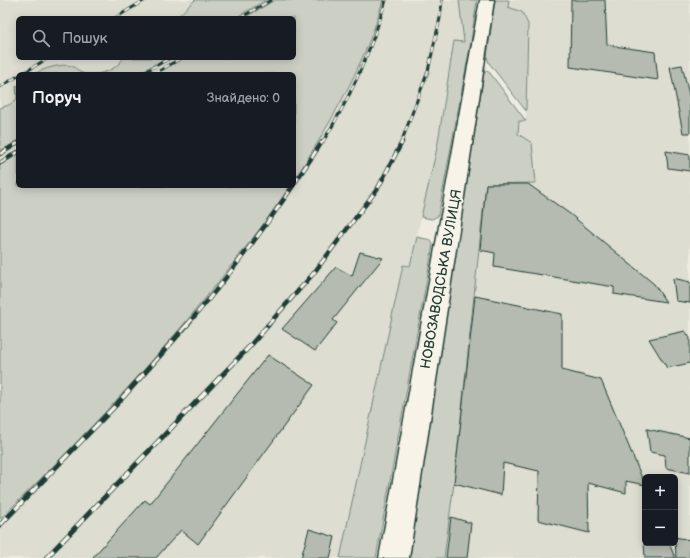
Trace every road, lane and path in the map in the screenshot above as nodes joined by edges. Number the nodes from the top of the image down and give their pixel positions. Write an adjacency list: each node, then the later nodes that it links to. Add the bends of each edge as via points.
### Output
1 (487, 0): 2 (street, НОВОЗАВОДСЬКА ВУЛИЦЯ)
2 (394, 558)

